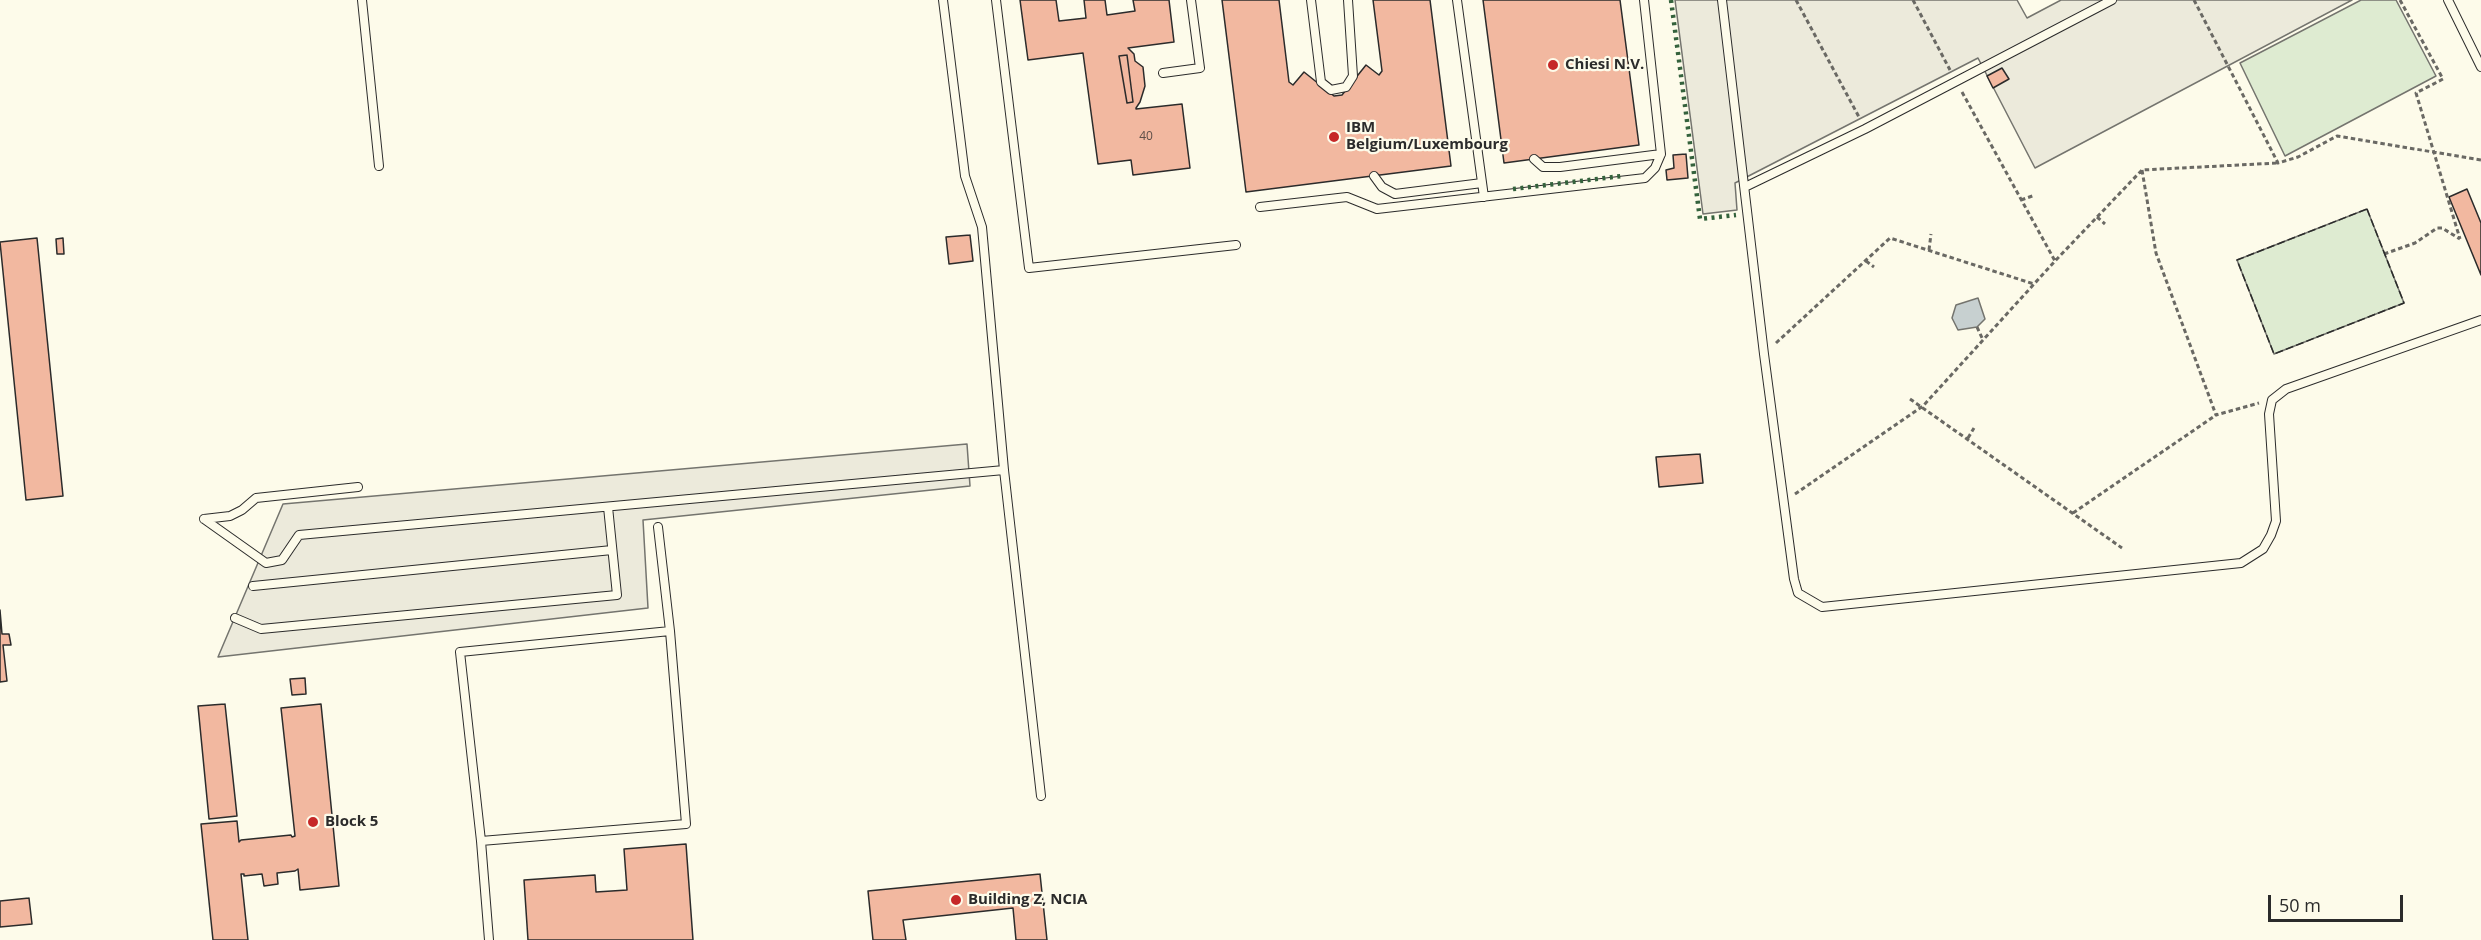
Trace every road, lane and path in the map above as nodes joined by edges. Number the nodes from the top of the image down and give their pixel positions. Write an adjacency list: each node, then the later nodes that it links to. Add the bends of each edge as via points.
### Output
1 (362, 0): 25 (lane)
2 (943, 0): 54 (lane, via 965,176 982,227)
3 (996, 0): 37 (lane, via 1029,268)
4 (1191, 0): 17 (lane, via 1200,68)
5 (1311, 0): 6 (lane, via 1321,82 1331,90 1346,87 1353,76)
6 (1348, 0)
7 (1457, 0): 28 (lane)
8 (1644, 0): 21 (lane)
9 (1722, 0): 29 (lane)
10 (1796, 0): 19 (path)
11 (1913, 0): 18 (path)
12 (2112, 0): 18 (lane)
13 (2194, 0): 24 (path)
14 (2400, 0): 20 (path, via 2444,79 2416,93)
15 (2448, 0): 16 (lane)
16 (2481, 67)
17 (1163, 73)
18 (1956, 81): 19 (lane); 32 (path)
19 (1865, 129): 29 (lane)
20 (2434, 151): 23 (path); 24 (path, via 2337,136); 39 (path, via 2460,239 2437,228 2415,243)
21 (1661, 154): 22 (lane, via 1543,167); 31 (lane, via 1645,178)
22 (1534, 159)
23 (2481, 160)
24 (2278, 163): 26 (path)
25 (379, 166)
26 (2142, 170): 34 (path); 51 (path, via 2156,253)
27 (1374, 176): 28 (lane, via 1382,187 1395,194)
28 (1482, 183): 31 (lane)
29 (1746, 187): 47 (lane)
30 (2035, 195): 32 (path)
31 (1484, 197): 33 (lane, via 1377,209 1347,197)
32 (2021, 200): 41 (path)
33 (1260, 207)
34 (2097, 217): 35 (path); 41 (path)
35 (2105, 224)
36 (1931, 234): 38 (path)
37 (1236, 245)
38 (1929, 250): 40 (path, via 1890,238); 43 (path)
39 (2384, 254)
40 (1866, 261): 42 (path); 47 (path)
41 (2055, 261): 43 (path)
42 (1874, 267)
43 (2034, 284): 46 (path)
44 (2481, 320): 49 (lane, via 2286,388)
45 (1977, 327): 46 (path)
46 (1983, 340): 50 (path)
47 (1764, 354): 56 (lane)
48 (1910, 399): 50 (path)
49 (2272, 400): 51 (path); 56 (lane, via 2269,414 2276,521 2263,549 2241,563 1822,607 1798,593)
50 (1923, 406): 53 (path); 56 (path)
51 (2216, 415): 58 (path)
52 (1974, 428): 53 (path)
53 (1968, 438): 58 (path)
54 (1004, 470): 57 (lane); 65 (lane)
55 (358, 487): 57 (lane, via 256,498 230,516 204,519 266,563 282,560 299,536)
56 (1783, 503)
57 (608, 507): 61 (lane)
58 (2073, 513): 60 (path)
59 (658, 527): 64 (lane)
60 (2122, 548)
61 (612, 550): 62 (lane); 63 (lane, via 617,594 261,628)
62 (253, 586)
63 (235, 618)
64 (670, 631): 66 (lane, via 686,824); 66 (lane, via 460,652)
65 (1041, 796)
66 (481, 842): 67 (lane)
67 (489, 940)

